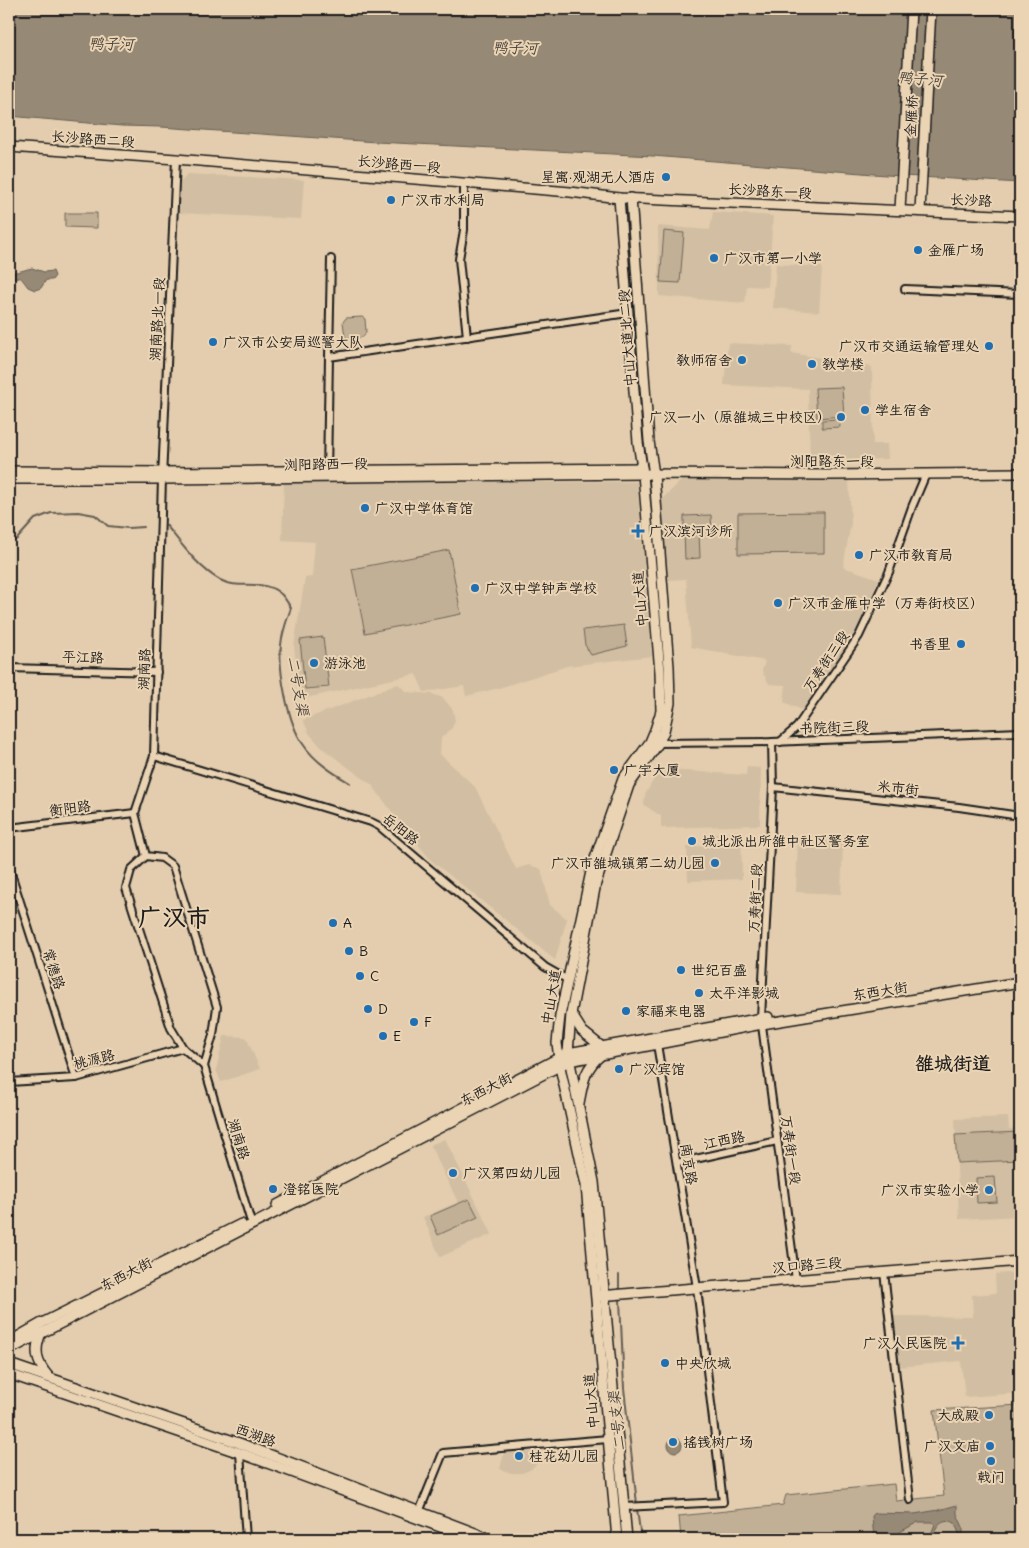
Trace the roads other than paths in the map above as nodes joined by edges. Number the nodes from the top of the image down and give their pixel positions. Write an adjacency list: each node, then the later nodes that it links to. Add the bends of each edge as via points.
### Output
1 (911, 9): 8 (main road, 金雁桥)
2 (931, 9): 9 (main road, 金雁桥)
3 (9, 147): 4 (main road, 长沙路西二段)
4 (176, 159): 5 (main road, 长沙路西一段); 23 (street, 湖南路北一段)
5 (464, 183): 6 (main road, 长沙路西一段); 15 (street, via 464,230 459,259)
6 (619, 198): 7 (main road, 长沙路东一段); 14 (main road, 中山大道北二段)
7 (631, 198): 8 (main road, 长沙路东一段); 22 (main road, 中山大道北二段)
8 (900, 210): 9 (main road, 长沙路东一段)
9 (920, 211): 10 (main road, 长沙路)
10 (1020, 216)
11 (332, 259): 16 (street)
12 (905, 289): 13 (street)
13 (1020, 294)
14 (628, 313): 15 (street); 18 (main road, 中山大道北二段)
15 (467, 337): 16 (street)
16 (329, 357): 20 (street)
17 (9, 471): 23 (main road)
18 (643, 471): 20 (main road, 浏阳路西一段); 22 (main road, 浏阳路东一段); 30 (main road, 中山大道, via 661,695)
19 (1020, 473): 21 (main road, 浏阳路东一段)
20 (327, 474): 23 (main road, 浏阳路西一段)
21 (926, 474): 22 (main road, 浏阳路东一段); 29 (street, 万寿街三段, via 889,572 859,636 797,727)
22 (654, 475): 30 (main road, 中山大道, via 670,703 664,731)
23 (162, 476): 24 (main road, 浏阳路西一段); 26 (street, 湖南路)
24 (9, 478)
25 (9, 668): 26 (street, 平江路)
26 (157, 672): 31 (street, 湖南路)
27 (1020, 732): 29 (street, 书院街三段)
28 (772, 742): 29 (street, 书院街三段); 30 (street, 书院街三段); 32 (street, 万寿街二段)
29 (780, 742)
30 (654, 743): 39 (main road, 中山大道, via 623,779 592,867); 41 (main road, 中山大道, via 629,784 596,883)
31 (154, 756): 33 (street, 湖南路); 39 (street, 岳阳路, via 379,826 545,967)
32 (773, 787): 34 (street, 米市街); 42 (street, 万寿街二段)
33 (135, 813): 35 (street, 衡阳路); 36 (street)
34 (1020, 816)
35 (9, 828)
36 (146, 856): 44 (street, via 131,870 126,888 171,1028); 48 (street, via 162,858 173,866 218,1007)
37 (9, 867): 49 (street, 常德路)
38 (1020, 976): 42 (main road, 东西大街)
39 (568, 980): 47 (main road, 中山大道, via 560,1016)
40 (1020, 982): 42 (main road, 东西大街)
41 (572, 1014): 45 (main road, via 582,1031); 46 (main road, 中山大道)
42 (761, 1021): 43 (main road, 东西大街); 45 (main road, 东西大街); 52 (street, 万寿街一段)
43 (658, 1044): 45 (main road, 东西大街); 53 (street, 南京路)
44 (183, 1048): 48 (street); 49 (street, 桃源路)
45 (602, 1051): 46 (main road, 东西大街); 51 (main road, via 586,1072)
46 (568, 1057): 47 (main road, 东西大街); 51 (main road, 中山大道)
47 (560, 1063): 54 (main road, 东西大街); 59 (main road, 中山大道, via 586,1184); 60 (main road, 东西大街)
48 (204, 1066): 54 (street, 湖南路)
49 (76, 1078): 50 (street, 桃源路)
50 (9, 1082)
51 (578, 1106): 59 (main road, 中山大道, via 594,1182)
52 (777, 1141): 53 (street, 江西路); 57 (street, 万寿街一段)
53 (676, 1163): 58 (street, 南京路)
54 (250, 1219): 61 (main road, 东西大街)
55 (1020, 1261): 56 (main road, 汉口路三段)
56 (884, 1272): 57 (main road, 汉口路三段); 68 (street)
57 (796, 1280): 58 (main road, 汉口路三段)
58 (696, 1288): 59 (main road, 汉口路三段); 69 (street, 南京路, via 723,1502)
59 (600, 1296): 66 (main road, 中山大道); 69 (main road, 中山大道)
60 (41, 1333): 62 (main road, 东西大街); 65 (main road, via 36,1344 37,1360)
61 (9, 1342)
62 (9, 1350)
63 (9, 1364): 65 (main road, 西湖路)
64 (9, 1374): 67 (main road, 西湖路)
65 (48, 1377): 70 (main road, 西湖路, via 238,1443)
66 (608, 1439): 70 (street, via 443,1453); 74 (main road, 中山大道)
67 (240, 1453): 71 (street); 72 (main road, 西湖路)
68 (910, 1500)
69 (624, 1507): 75 (main road, 中山大道)
70 (419, 1512): 73 (main road, 西湖路)
71 (246, 1539)
72 (473, 1539)
73 (491, 1539)
74 (617, 1539)
75 (627, 1539)

